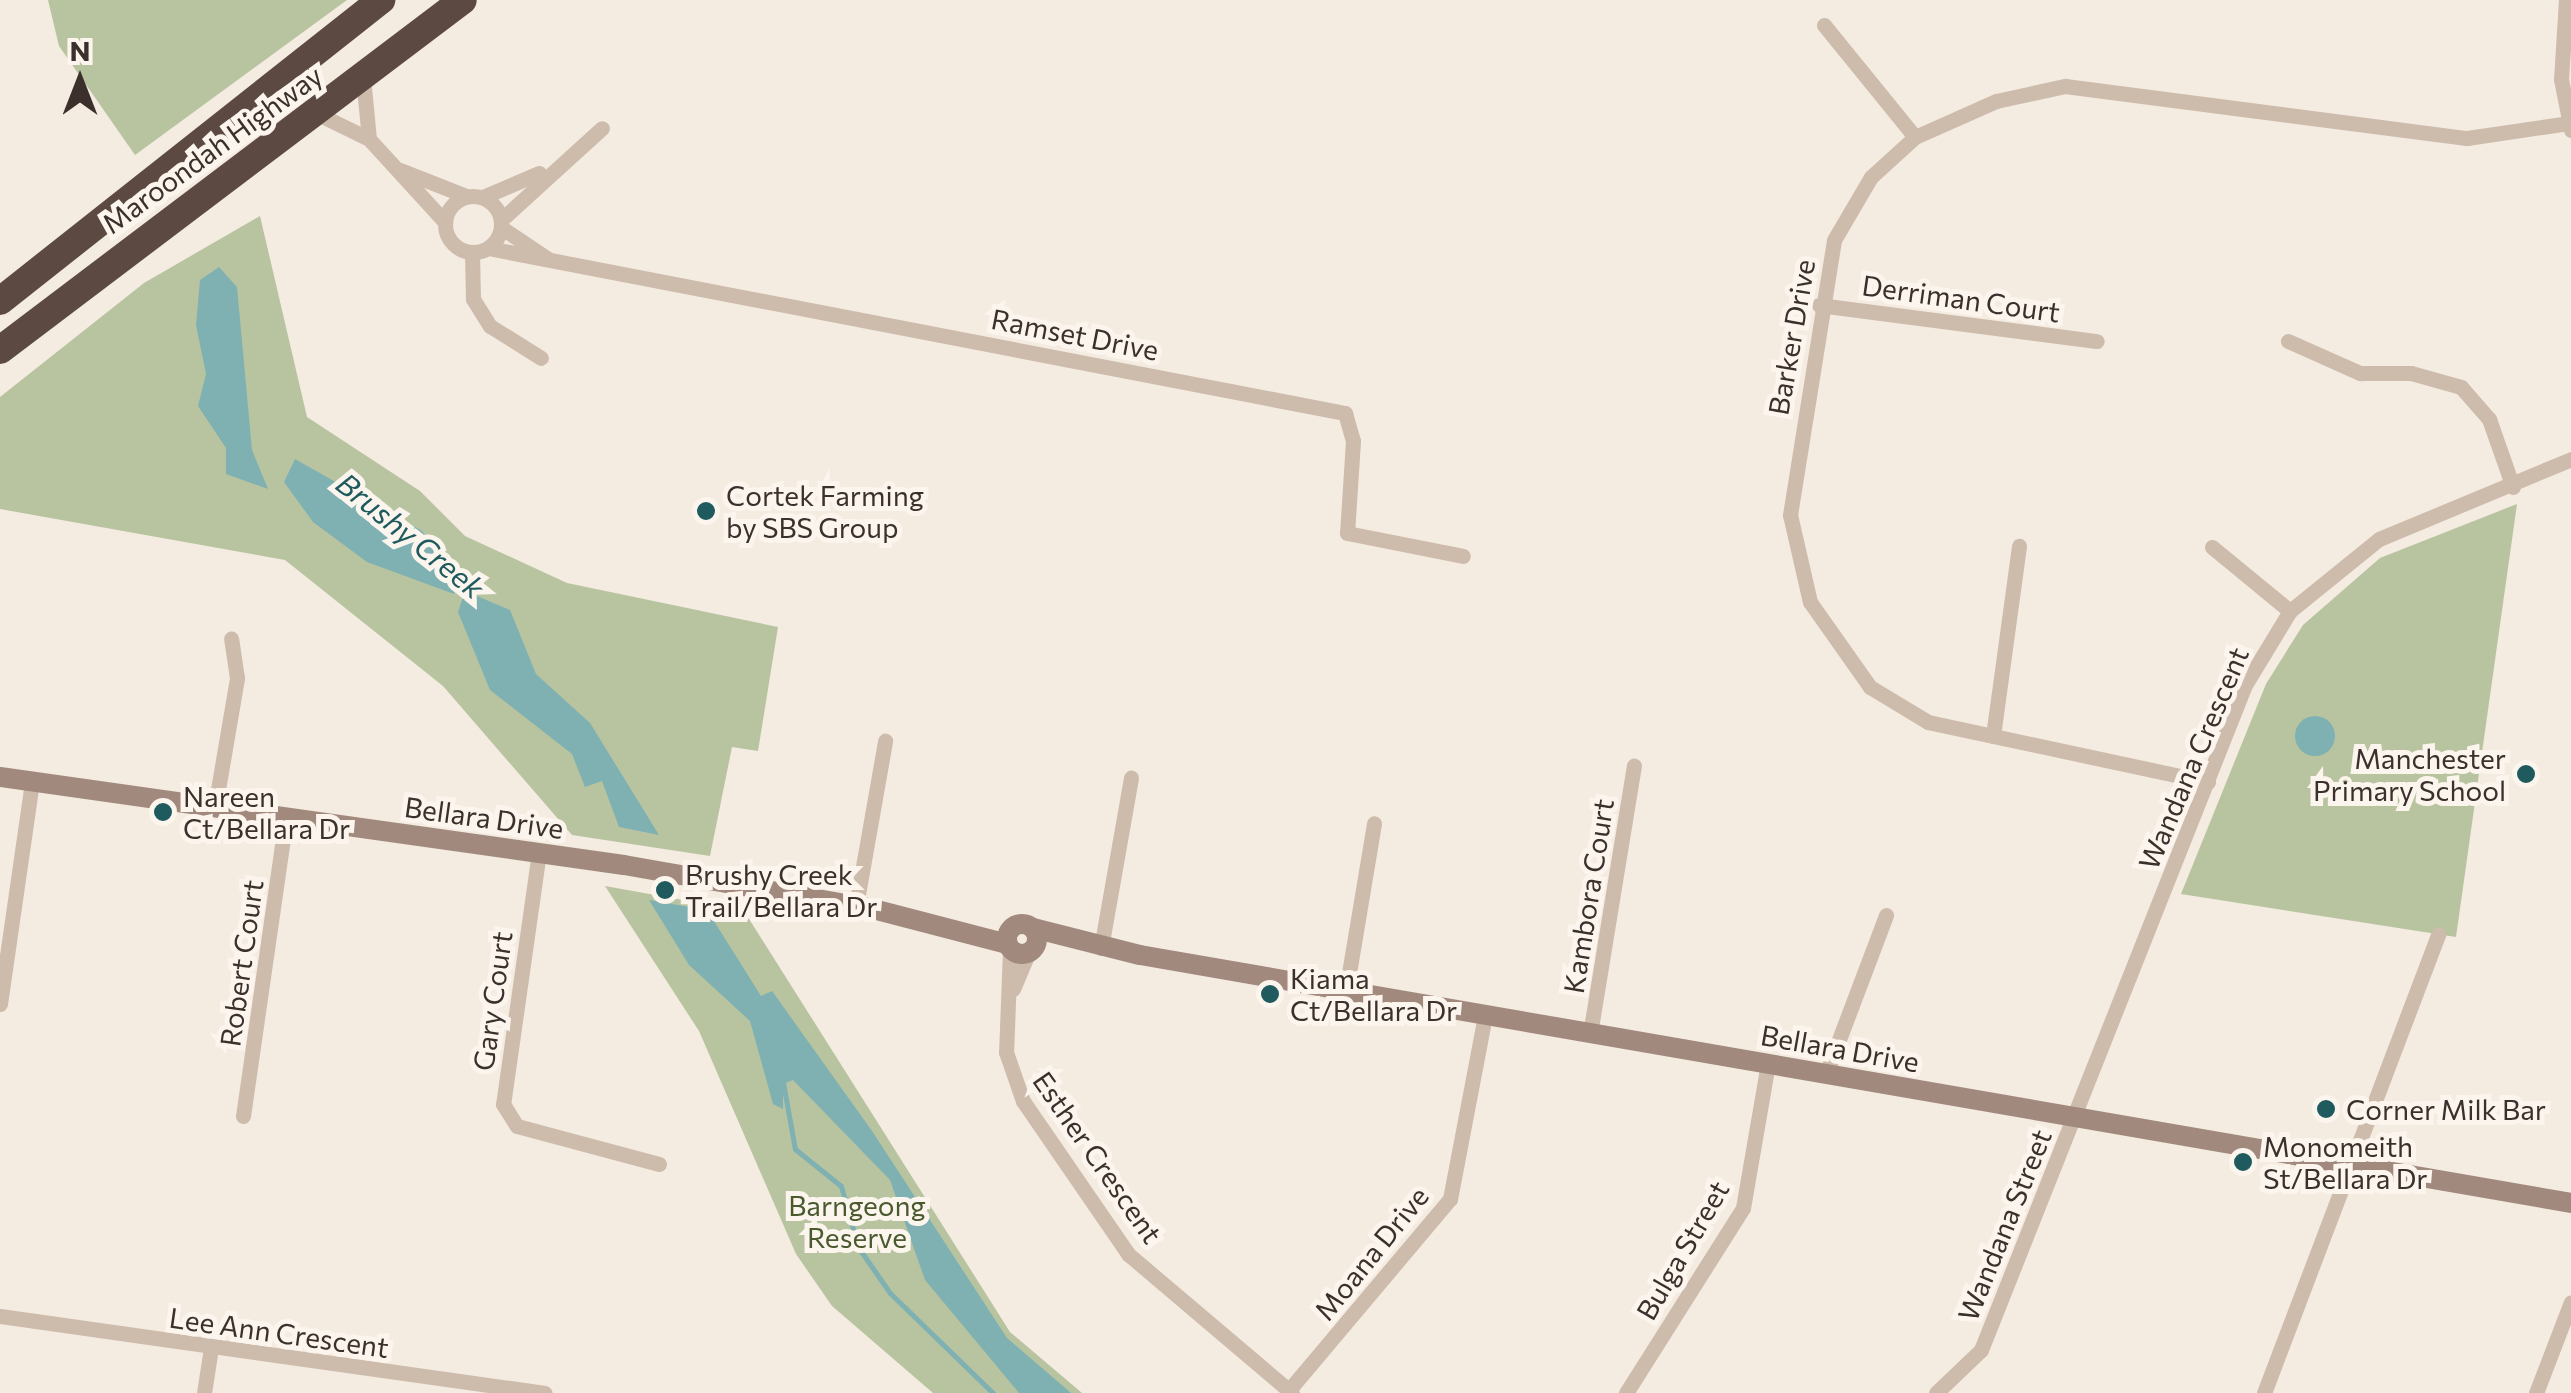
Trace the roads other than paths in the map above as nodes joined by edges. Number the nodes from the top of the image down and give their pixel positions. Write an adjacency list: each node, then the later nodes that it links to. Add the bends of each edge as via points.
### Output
1 (381, 0): 19 (highway, Maroondah Highway)
2 (463, 0): 5 (highway, Maroondah Highway)
3 (2566, 0): 7 (street)
4 (1824, 25): 9 (street)
5 (362, 78): 6 (highway, Maroondah Highway); 10 (street)
6 (318, 114): 10 (street); 23 (highway, Maroondah Highway)
7 (2570, 127): 9 (street, Barker Drive, via 2467,138 2065,86 1996,102)
8 (602, 128): 12 (street)
9 (1916, 136): 20 (street, Barker Drive, via 1871,177 1834,240)
10 (368, 139): 11 (street)
11 (392, 166): 13 (street); 15 (street)
12 (547, 170): 14 (street); 16 (street)
13 (466, 196): 14 (street); 15 (street)
14 (483, 197): 16 (street)
15 (445, 222): 17 (street, via 450,239)
16 (502, 224): 17 (street); 18 (street, Ramset Drive)
17 (480, 250): 18 (street, Ramset Drive); 24 (street, via 473,299 490,326)
18 (557, 265): 29 (street, Ramset Drive, via 1334,409 1350,419 1353,440 1347,533)
19 (0, 301)
20 (1819, 305): 21 (street, Derriman Court); 32 (street, Barker Drive, via 1790,515 1810,602 1870,687 1928,722)
21 (2096, 342)
22 (2288, 342): 26 (street, via 2360,373 2461,387 2489,418)
23 (0, 350)
24 (541, 358)
25 (2571, 459): 26 (street, Wandana Crescent)
26 (2513, 487): 30 (street, Wandana Crescent, via 2379,539)
27 (2019, 546): 32 (street)
28 (2212, 547): 30 (street)
29 (1463, 556)
30 (2290, 611): 38 (street, Wandana Crescent, via 2245,686)
31 (232, 638): 39 (street, via 237,678)
32 (1993, 736): 38 (street, Barker Drive)
33 (885, 741): 43 (street)
34 (1634, 766): 51 (street, Kambora Court)
35 (0, 777): 37 (main road, Bellara Drive)
36 (1131, 778): 47 (street)
37 (32, 781): 39 (main road, Bellara Drive); 49 (street)
38 (2208, 782): 55 (street, Wandana Crescent)
39 (214, 807): 40 (main road, Bellara Drive)
40 (286, 817): 42 (main road, Bellara Drive); 54 (street, Robert Court)
41 (1374, 823): 48 (street)
42 (539, 852): 43 (main road, Bellara Drive); 56 (street, Gary Court, via 503,1104 517,1126)
43 (856, 906): 46 (main road, Bellara Drive)
44 (1886, 915): 53 (street)
45 (2438, 934): 57 (street)
46 (1020, 942): 47 (main road, Bellara Drive); 63 (street, Esther Crescent, via 1007,1002 1016,1086 1128,1254)
47 (1101, 948): 48 (main road, Bellara Drive)
48 (1346, 991): 50 (main road, Bellara Drive)
49 (0, 1004)
50 (1485, 1016): 51 (main road, Bellara Drive); 63 (street, Moana Drive, via 1450,1199)
51 (1590, 1034): 52 (main road, Bellara Drive)
52 (1768, 1064): 53 (main road, Bellara Drive); 66 (street, Bulga Street, via 1742,1208)
53 (1826, 1074): 55 (main road, Bellara Drive)
54 (243, 1116)
55 (2074, 1116): 57 (main road, Bellara Drive); 67 (street, Wandana Street, via 1982,1350)
56 (659, 1164)
57 (2353, 1165): 58 (main road, Bellara Drive); 68 (street)
58 (2571, 1202)
59 (2571, 1302): 69 (street)
60 (2, 1318): 61 (street, Lee Ann Crescent)
61 (211, 1348): 62 (street, Lee Ann Crescent); 64 (street)
62 (463, 1388): 65 (street, Lee Ann Crescent)
63 (1290, 1392)
64 (204, 1393)
65 (545, 1393)
66 (1626, 1393)
67 (1936, 1393)
68 (2264, 1393)
69 (2536, 1393)

